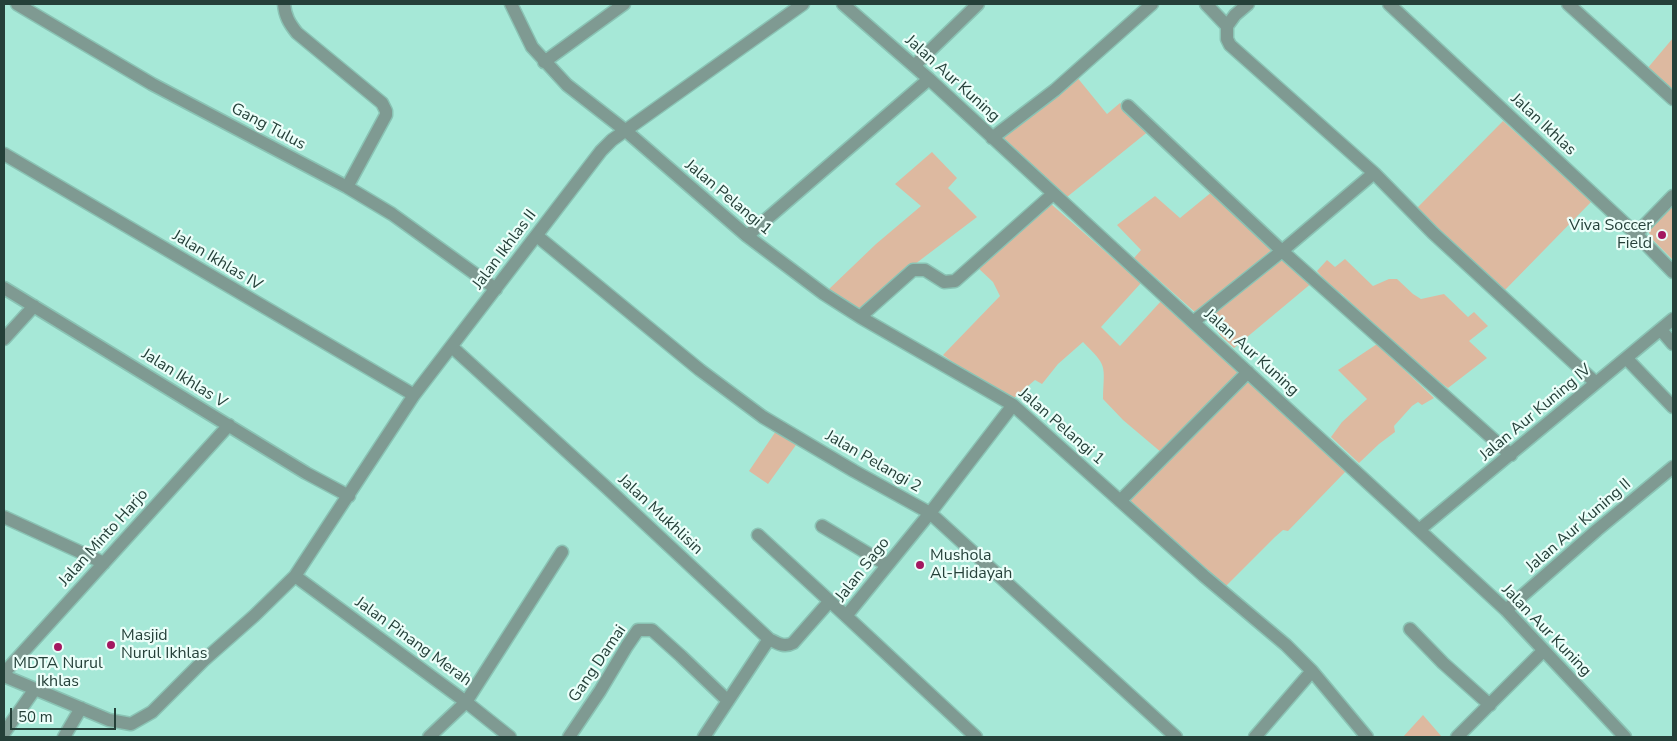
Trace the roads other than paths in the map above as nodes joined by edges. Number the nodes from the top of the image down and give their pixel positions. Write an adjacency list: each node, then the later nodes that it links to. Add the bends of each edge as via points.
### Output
1 (17, 4): 23 (street, Gang Tulus, via 152,84)
2 (284, 4): 23 (street, via 284,13 297,33 382,103 386,111)
3 (511, 4): 14 (street, Jalan Pelangi 1, via 532,47)
4 (624, 4): 14 (street)
5 (803, 4): 19 (street, Jalan Ikhlas II)
6 (843, 4): 15 (street, Jalan Aur Kuning)
7 (978, 4): 15 (street)
8 (1152, 4): 20 (street, via 1055,90)
9 (1206, 4): 13 (street)
10 (1248, 4): 13 (street)
11 (1389, 4): 26 (street, Jalan Ikhlas)
12 (1568, 4): 17 (street)
13 (1227, 26): 22 (street, via 1230,45)
14 (544, 62): 19 (street, Jalan Pelangi 1, via 567,85)
15 (914, 66): 16 (street, Jalan Aur Kuning)
16 (929, 79): 20 (street, Jalan Aur Kuning); 28 (street)
17 (1673, 99)
18 (1128, 106): 29 (street)
19 (626, 132): 27 (street, Jalan Ikhlas II, via 601,151); 28 (street, Jalan Pelangi 1)
20 (992, 138): 24 (street, Jalan Aur Kuning)
21 (4, 154): 44 (street, Jalan Ikhlas IV)
22 (1374, 173): 29 (street); 43 (street, via 1433,233)
23 (347, 187): 32 (street, Gang Tulus, via 392,214)
24 (1053, 194): 34 (street, via 955,281 944,282 925,270 913,270); 36 (street, Jalan Aur Kuning)
25 (1673, 196): 26 (street)
26 (1636, 234): 30 (street, Jalan Ikhlas)
27 (536, 236): 32 (street, Jalan Ikhlas II); 52 (street, Jalan Pelangi 2, via 700,370 763,417)
28 (747, 236): 34 (street, Jalan Pelangi 1)
29 (1282, 251): 36 (street); 48 (street)
30 (1673, 272)
31 (4, 288): 33 (street, Jalan Ikhlas V)
32 (496, 289): 40 (street, Jalan Ikhlas II)
33 (34, 306): 38 (street); 47 (street, Jalan Ikhlas V)
34 (860, 317): 45 (street, Jalan Pelangi 1)
35 (1673, 319): 37 (street, Jalan Aur Kuning IV)
36 (1193, 322): 42 (street, Jalan Aur Kuning)
37 (1661, 330): 39 (street); 41 (street, Jalan Aur Kuning IV)
38 (4, 339)
39 (1673, 344)
40 (452, 347): 44 (street, Jalan Ikhlas II); 65 (street, Jalan Mukhlisin)
41 (1628, 359): 43 (street, Jalan Aur Kuning IV); 46 (street)
42 (1248, 372): 51 (street); 55 (street, Jalan Aur Kuning)
43 (1596, 383): 48 (street, Jalan Aur Kuning IV)
44 (414, 395): 50 (street, Jalan Ikhlas II)
45 (1013, 405): 51 (street, Jalan Pelangi 1); 52 (street, Jalan Sago)
46 (1673, 407)
47 (228, 426): 50 (street, Jalan Ikhlas V); 58 (street, Jalan Minto Harjo)
48 (1511, 456): 55 (street, Jalan Aur Kuning IV)
49 (1673, 467): 62 (street, Jalan Aur Kuning II)
50 (349, 496): 60 (street, Jalan Ikhlas II)
51 (1120, 502): 67 (street, Jalan Pelangi 1, via 1286,645)
52 (930, 513): 59 (street, Jalan Sago); 81 (street, Jalan Pelangi 2)
53 (4, 517): 58 (street)
54 (822, 526): 59 (street)
55 (1419, 530): 62 (street, Jalan Aur Kuning)
56 (758, 534): 61 (street)
57 (562, 552): 71 (street)
58 (104, 563): 68 (street, Jalan Minto Harjo)
59 (887, 565): 63 (street, Jalan Sago)
60 (295, 576): 71 (street, Jalan Pinang Merah); 73 (street, Jalan Ikhlas II, via 145,718 130,724 121,723)
61 (829, 602): 63 (street); 65 (street, via 789,646)
62 (1506, 610): 66 (street, Jalan Aur Kuning)
63 (846, 616): 80 (street, Jalan Sago)
64 (1410, 629): 72 (street)
65 (769, 639): 70 (street)
66 (1543, 651): 72 (street); 85 (street, Jalan Aur Kuning)
67 (1312, 672): 82 (street); 83 (street, Jalan Pelangi 1)
68 (4, 674): 69 (street, Jalan Ikhlas II)
69 (35, 689): 73 (street, Jalan Ikhlas II); 74 (street)
70 (728, 701): 78 (street, Gang Damai, via 652,630 638,630); 79 (street)
71 (466, 702): 76 (street); 77 (street, Jalan Pinang Merah)
72 (1490, 705): 84 (street)
73 (80, 708): 75 (street)
74 (4, 733)
75 (64, 737)
76 (429, 737)
77 (510, 737)
78 (569, 737)
79 (704, 737)
80 (976, 737)
81 (1176, 737)
82 (1255, 737)
83 (1367, 737)
84 (1457, 737)
85 (1625, 737)

